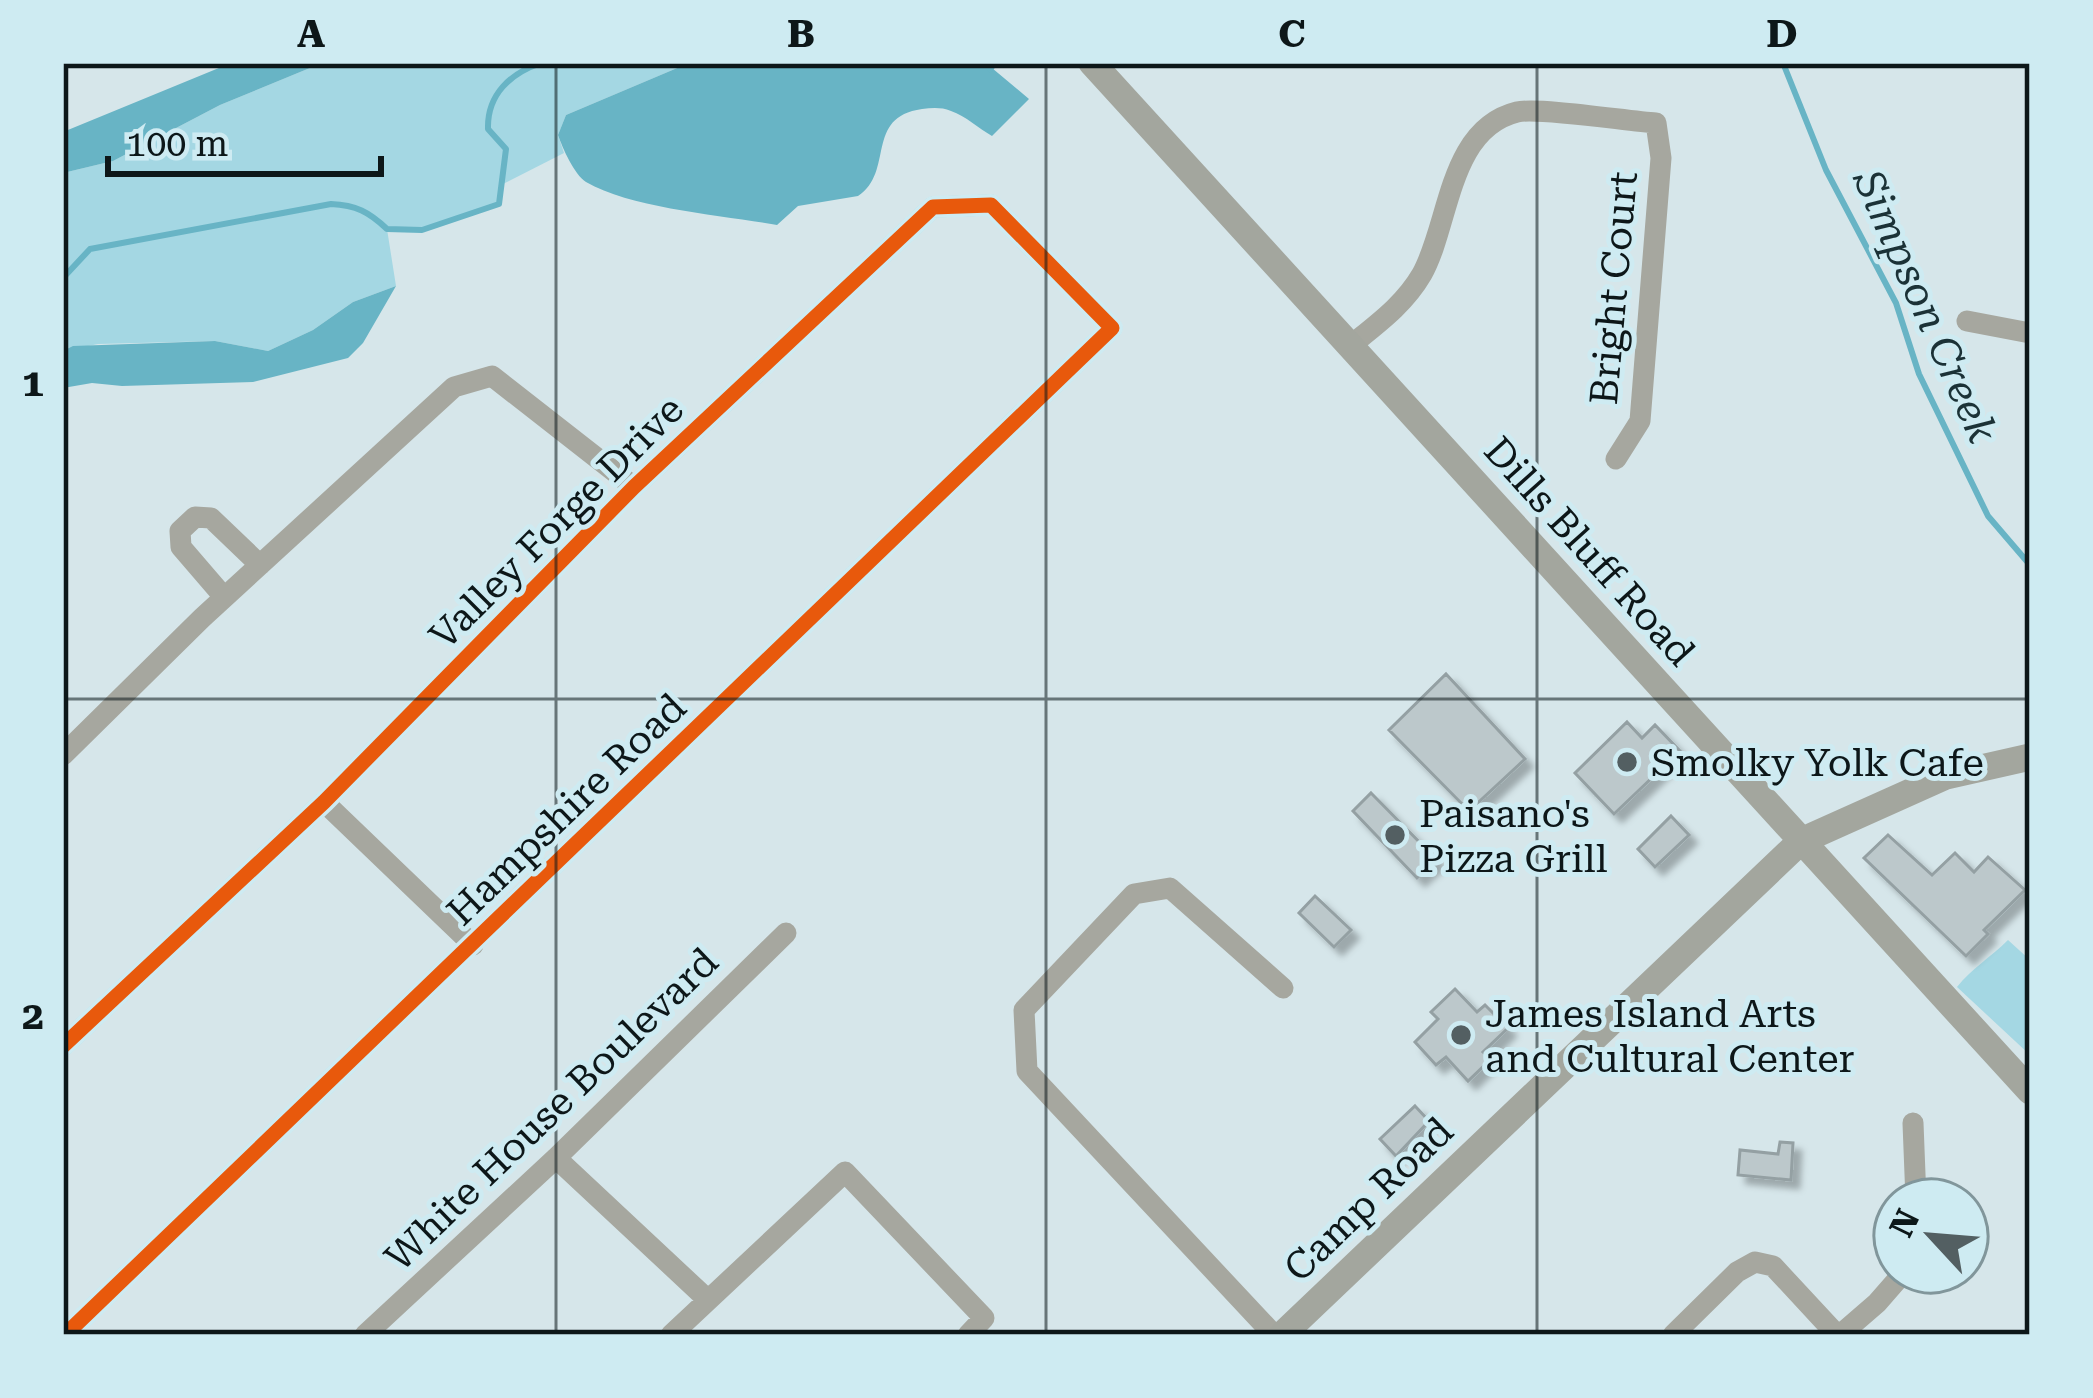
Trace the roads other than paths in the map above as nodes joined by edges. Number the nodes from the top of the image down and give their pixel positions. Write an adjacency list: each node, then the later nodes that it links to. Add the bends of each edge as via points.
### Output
1 (1093, 63): 5 (street, Dills Bluff Road)
2 (1966, 321): 4 (street)
3 (1112, 328): 7 (street, Valley Forge Drive, via 991,206 933,207); 15 (street, Hampshire Road)
4 (2030, 333)
5 (1350, 346): 6 (street, Bright Court, via 1403,302 1424,271 1459,170 1489,124 1519,111 1656,123 1661,158 1640,421); 13 (street, Dills Bluff Road)
6 (1616, 459)
7 (634, 487): 8 (street, via 492,376 454,387); 12 (street, Valley Forge Drive)
8 (260, 565): 9 (street); 9 (street, via 211,518 195,517 180,530 181,547)
9 (224, 597): 10 (street)
10 (63, 755)
11 (2030, 758): 13 (street, Camp Road, via 1946,776)
12 (324, 802): 15 (street); 17 (street, Valley Forge Drive)
13 (1801, 841): 18 (street, Dills Bluff Road); 28 (street, Camp Road)
14 (786, 933): 20 (street, White House Boulevard)
15 (473, 945): 24 (street, Hampshire Road)
16 (1283, 988): 28 (street, via 1169,888 1133,894 1024,1010 1028,1071)
17 (63, 1046)
18 (2030, 1091)
19 (1913, 1124): 21 (street)
20 (556, 1158): 23 (street); 25 (street, White House Boulevard)
21 (1915, 1176)
22 (1884, 1296): 30 (street)
23 (708, 1300): 26 (street); 27 (street, via 844,1172 984,1318)
24 (65, 1335)
25 (365, 1335)
26 (671, 1335)
27 (968, 1335)
28 (1278, 1335)
29 (1672, 1335): 30 (street, via 1755,1262 1773,1266)
30 (1839, 1335)

